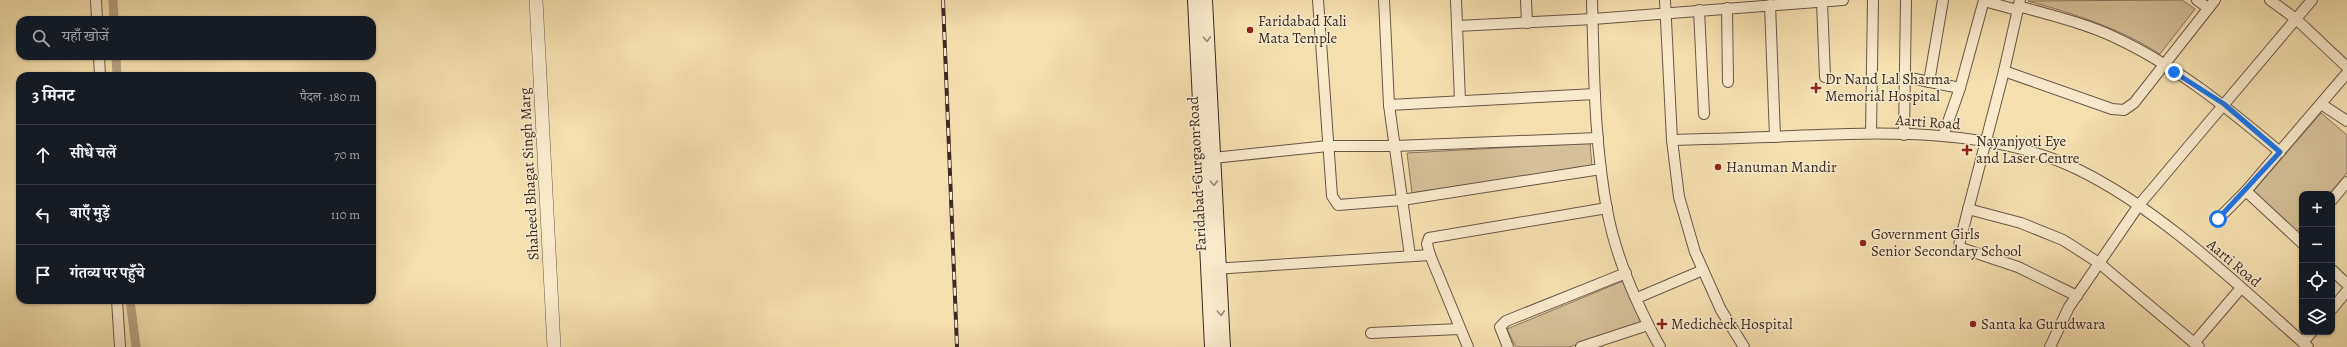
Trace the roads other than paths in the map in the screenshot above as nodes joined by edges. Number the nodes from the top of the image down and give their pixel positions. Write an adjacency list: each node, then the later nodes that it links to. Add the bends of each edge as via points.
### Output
1 (96, 0): 28 (street)
2 (536, 0): 93 (street, Shaheed Bhagat Singh Marg)
3 (1195, 0): 75 (main road, Faridabad-Gurgaon Road)
4 (1205, 0): 61 (main road, Faridabad-Gurgaon Road, one-way to 61)
5 (1318, 0): 58 (street)
6 (1384, 0): 48 (street)
7 (1456, 0): 32 (street)
8 (1526, 0): 31 (street)
9 (1592, 0): 29 (street)
10 (1665, 0): 27 (street)
11 (1843, 0): 20 (street)
12 (1873, 0): 51 (street)
13 (1906, 0): 40 (street)
14 (1943, 0): 42 (street)
15 (2197, 0): 22 (street)
16 (2270, 0): 30 (street)
17 (2312, 0): 30 (street)
18 (1984, 1): 24 (street); 43 (street)
19 (1805, 2): 20 (street); 23 (street)
20 (1822, 2): 39 (street)
21 (1741, 3): 23 (street); 25 (street)
22 (2212, 4): 34 (street)
23 (1770, 5): 54 (street)
24 (2019, 5): 34 (street, via 2101,31); 36 (street)
25 (1726, 8): 26 (street); 41 (street)
26 (1699, 10): 27 (street); 49 (street)
27 (1665, 12): 29 (street); 56 (street)
28 (97, 16)
29 (1593, 19): 31 (street); 44 (street)
30 (2296, 19): 35 (street); 46 (street)
31 (1527, 23): 32 (street)
32 (1457, 26): 45 (street)
33 (99, 60): 37 (street)
34 (2163, 64): 36 (street, via 2130,108 2119,111); 46 (street)
35 (2347, 67)
36 (2004, 71): 57 (street)
37 (100, 72)
38 (2347, 73): 47 (street)
39 (1825, 77)
40 (1905, 77): 42 (street); 52 (street)
41 (1728, 82)
42 (1929, 82): 43 (street)
43 (1960, 88): 53 (street)
44 (1595, 94): 45 (street); 55 (street)
45 (1460, 101): 48 (street)
46 (2224, 104): 60 (street); 67 (street)
47 (2321, 104): 50 (street); 60 (street)
48 (1389, 105): 59 (street)
49 (1704, 114)
50 (2347, 121)
51 (1871, 133): 52 (street, Aarti Road); 54 (street, Aarti Road)
52 (1904, 135): 53 (street, Aarti Road)
53 (1943, 136): 57 (street, Aarti Road)
54 (1775, 137): 56 (street, Aarti Road)
55 (1598, 138): 59 (street); 62 (street)
56 (1672, 140): 76 (street, via 1679,197 1687,229)
57 (1984, 142): 67 (street, Aarti Road, via 2021,149 2077,169); 69 (street)
58 (1328, 146): 59 (street); 61 (street); 66 (street, via 1334,202 1344,205)
59 (1395, 146): 66 (street)
60 (2280, 152): 64 (street)
61 (1213, 158): 75 (main road, Faridabad-Gurgaon Road, one-way to 75)
62 (1601, 169): 66 (street); 68 (street)
63 (2347, 182): 65 (street)
64 (2246, 191): 70 (street); 71 (street)
65 (2335, 196)
66 (1402, 200): 73 (street)
67 (2139, 205): 74 (street); 80 (street, Aarti Road)
68 (1607, 208): 72 (street, via 1429,238 1427,244); 77 (street)
69 (1968, 209): 74 (street, via 2021,223 2063,240); 82 (street, via 1960,247 2018,266)
70 (2218, 219)
71 (2299, 236)
72 (1430, 255): 73 (street); 87 (street)
73 (1410, 256): 75 (street)
74 (2099, 263): 82 (street); 90 (street)
75 (1213, 269): 94 (main road, Faridabad-Gurgaon Road); 95 (main road, Faridabad-Gurgaon Road, one-way to 95)
76 (1703, 270): 83 (street); 100 (street, via 1722,310)
77 (1626, 273): 83 (street); 97 (street, via 1506,321 1500,327 1500,331)
78 (2335, 273): 79 (street)
79 (2347, 284)
80 (2241, 288): 90 (street); 91 (street, Aarti Road)
81 (2347, 291): 85 (street)
82 (2077, 296): 101 (street)
83 (1637, 298): 86 (street)
84 (116, 304): 92 (street)
85 (2335, 305)
86 (1648, 325): 98 (street); 99 (street)
87 (1459, 329): 88 (street); 96 (street)
88 (1371, 333)
89 (2311, 335): 91 (street)
90 (2196, 345)
91 (2306, 345)
92 (120, 347)
93 (554, 347)
94 (1212, 347)
95 (1223, 347)
96 (1468, 347)
97 (1508, 347)
98 (1581, 347)
99 (1660, 347)
100 (1744, 347)
101 (2050, 347)

